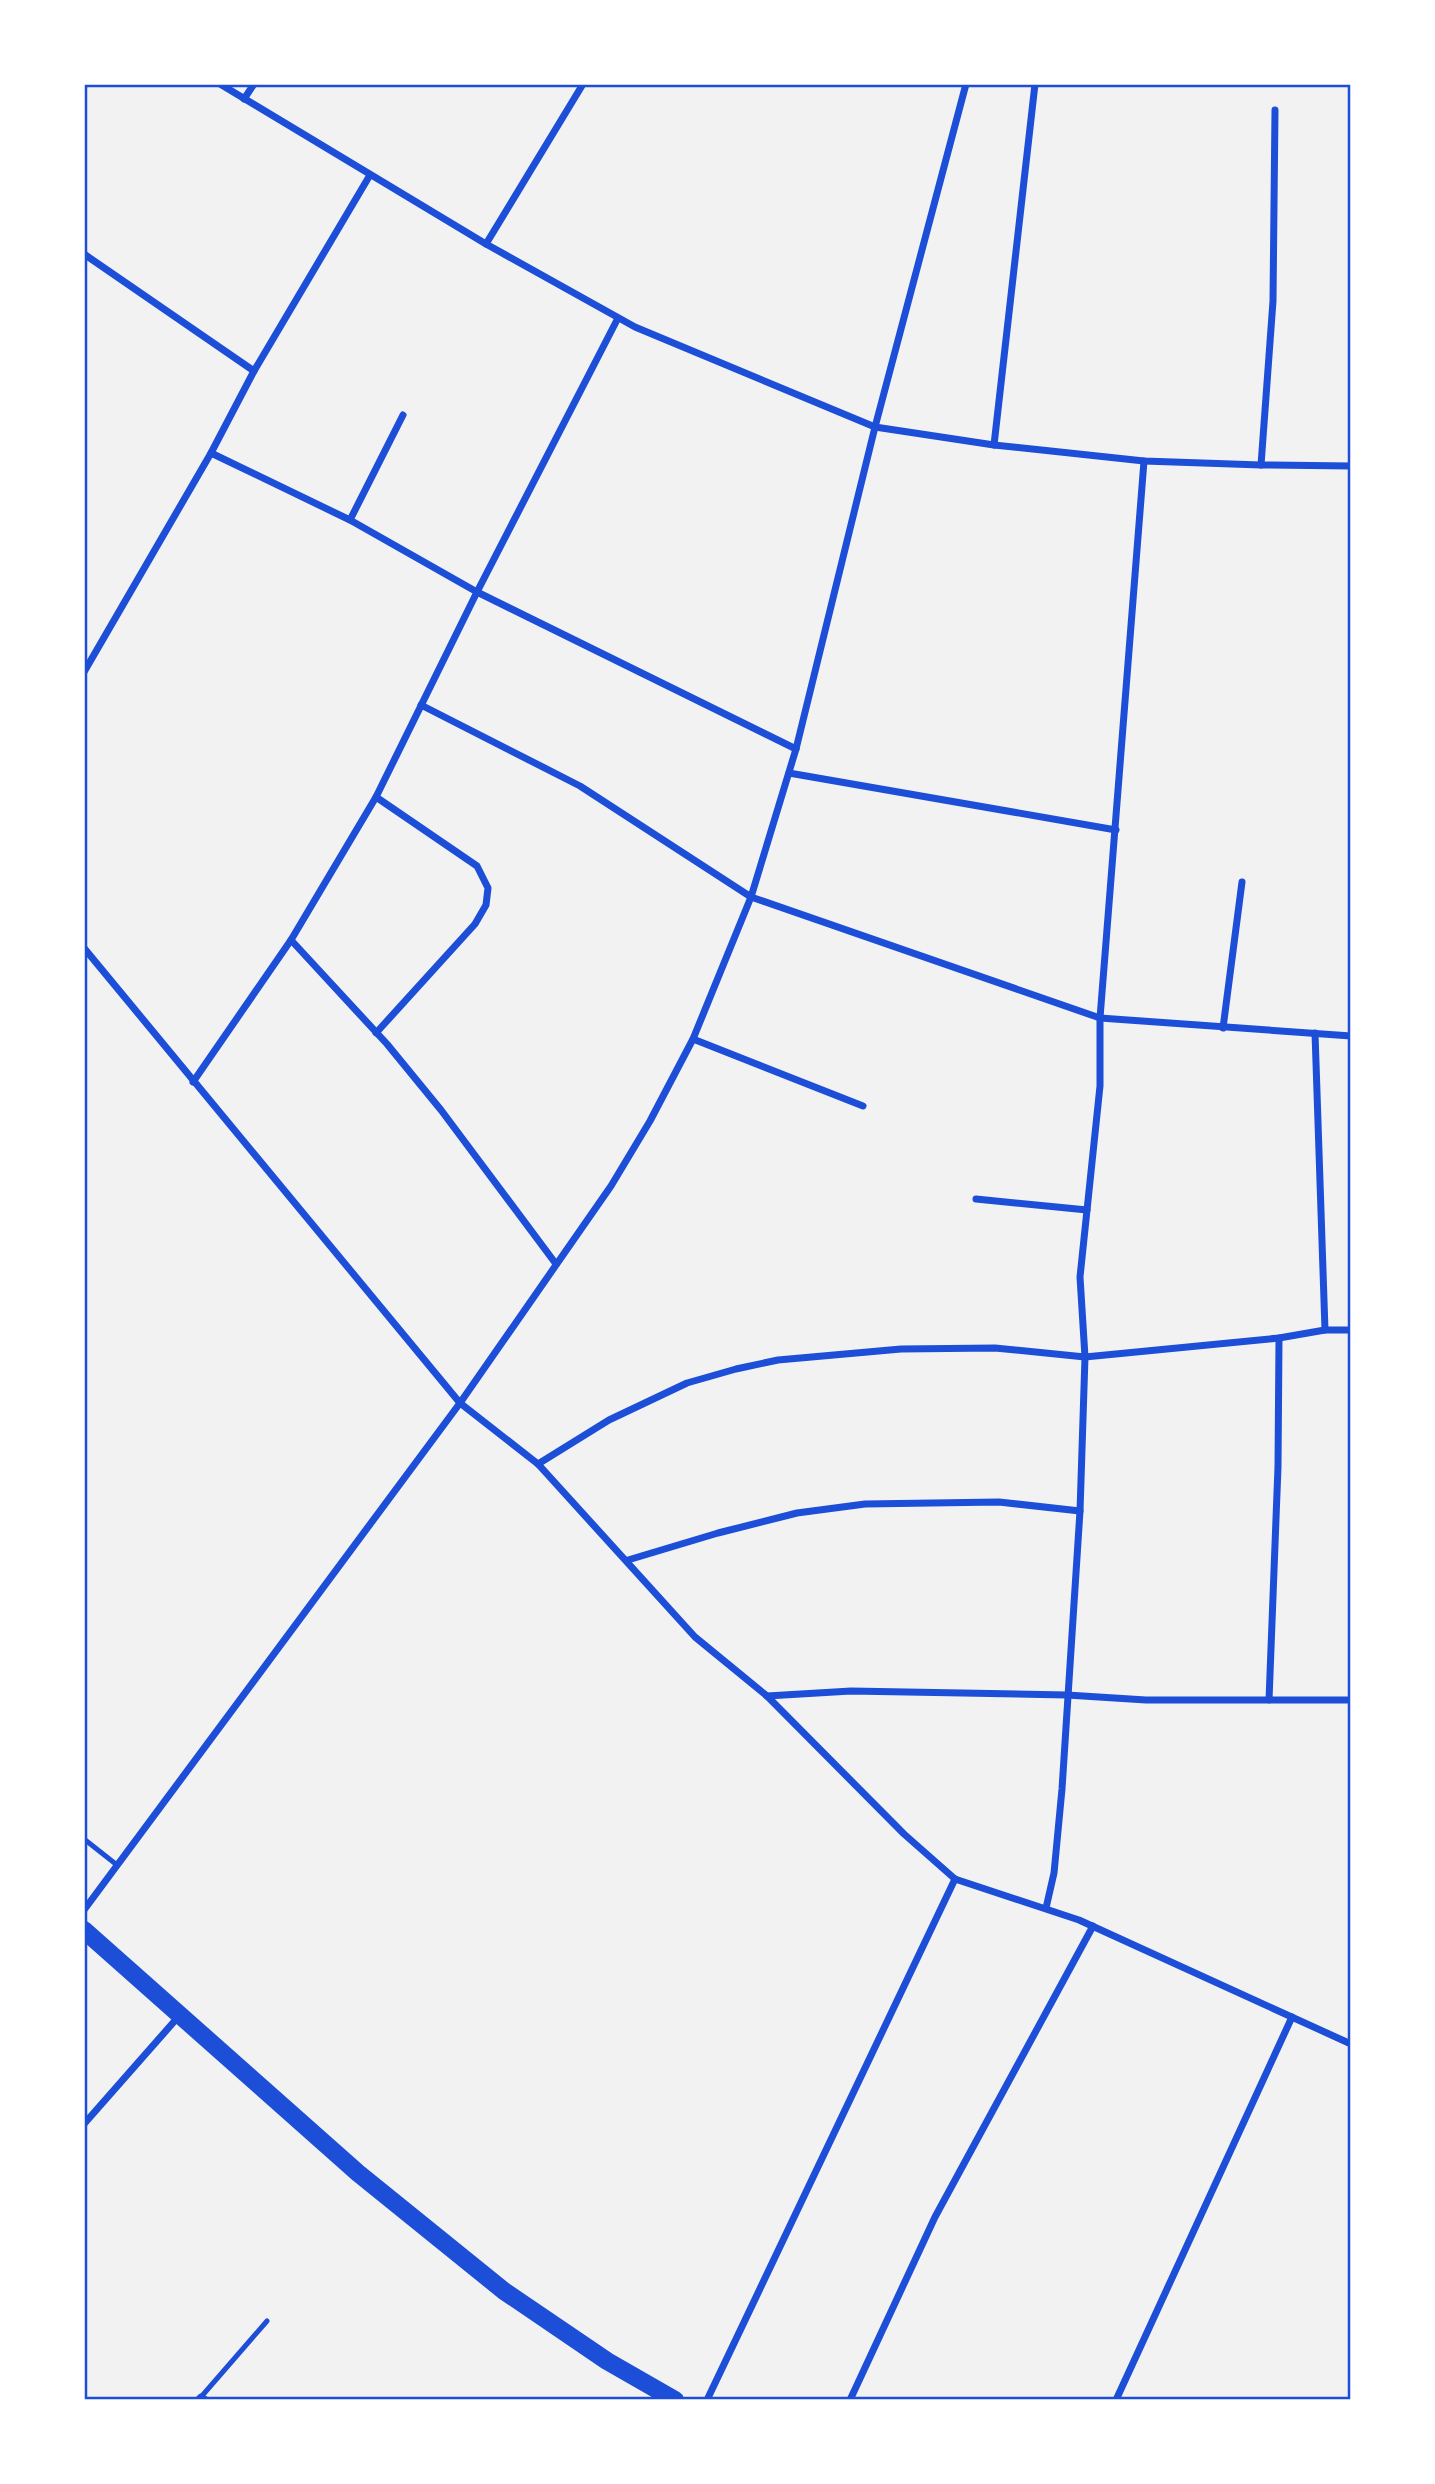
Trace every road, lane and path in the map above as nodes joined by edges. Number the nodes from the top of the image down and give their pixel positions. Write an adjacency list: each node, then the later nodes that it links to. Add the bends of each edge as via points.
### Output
1 (220, 84): 6 (street)
2 (254, 84): 6 (street)
3 (583, 84): 9 (street)
4 (966, 84): 14 (street)
5 (1035, 84): 15 (street)
6 (244, 99): 8 (street)
7 (1275, 110): 18 (street, via 1273,301)
8 (370, 175): 9 (street); 12 (street)
9 (486, 244): 11 (street)
10 (84, 254): 12 (street)
11 (618, 318): 14 (street); 21 (street)
12 (254, 370): 16 (street)
13 (403, 415): 20 (street)
14 (875, 427): 15 (street); 24 (street)
15 (994, 445): 17 (street)
16 (211, 453): 20 (street); 22 (street)
17 (1144, 461): 18 (street); 27 (street)
18 (1261, 465): 19 (street)
19 (1351, 466)
20 (350, 520): 21 (street)
21 (477, 592): 23 (street); 24 (street)
22 (84, 671)
23 (421, 705): 26 (street); 29 (street, via 580,786)
24 (796, 749): 25 (street)
25 (789, 773): 27 (street); 29 (street)
26 (376, 797): 30 (street); 34 (street, via 477,866 488,888 486,905 475,924)
27 (1116, 830): 32 (street)
28 (1242, 882): 33 (street)
29 (751, 897): 32 (street); 37 (street)
30 (291, 940): 34 (street); 38 (street)
31 (84, 948): 38 (street)
32 (1100, 1018): 33 (street); 41 (street, via 1100,1086)
33 (1223, 1028): 35 (street)
34 (376, 1032): 42 (street, via 441,1110)
35 (1315, 1033): 36 (street); 43 (street)
36 (1351, 1036)
37 (693, 1039): 39 (street); 42 (street, via 644,1131)
38 (193, 1082): 47 (street)
39 (863, 1106)
40 (976, 1199): 41 (street)
41 (1087, 1210): 46 (street, via 1080,1277)
42 (556, 1264): 47 (street)
43 (1325, 1330): 44 (street); 45 (street)
44 (1351, 1330)
45 (1279, 1338): 46 (street); 53 (street)
46 (1085, 1357): 48 (street, via 995,1348 901,1349 757,1364 688,1383 608,1420); 49 (street)
47 (460, 1403): 48 (street); 56 (street)
48 (538, 1464): 50 (street)
49 (1080, 1511): 50 (street, via 999,1502 864,1504 797,1513); 51 (street)
50 (628, 1560): 52 (street, via 695,1637)
51 (1068, 1695): 52 (street, via 851,1691); 53 (street); 58 (street, via 1055,1861)
52 (767, 1696): 57 (street)
53 (1269, 1700): 54 (street)
54 (1351, 1700)
55 (84, 1839): 56 (lane)
56 (117, 1865): 59 (street)
57 (955, 1879): 58 (street); 69 (street)
58 (1046, 1908): 60 (street)
59 (84, 1910)
60 (1093, 1926): 63 (street); 70 (street, via 935,2217)
61 (84, 1930): 62 (main road)
62 (180, 2016): 65 (street); 68 (main road, via 358,2173 504,2291 607,2361)
63 (1292, 2017): 64 (street); 71 (street)
64 (1351, 2044)
65 (84, 2124)
66 (267, 2321): 67 (lane)
67 (202, 2399)
68 (675, 2400)
69 (707, 2400)
70 (850, 2400)
71 (1116, 2400)

